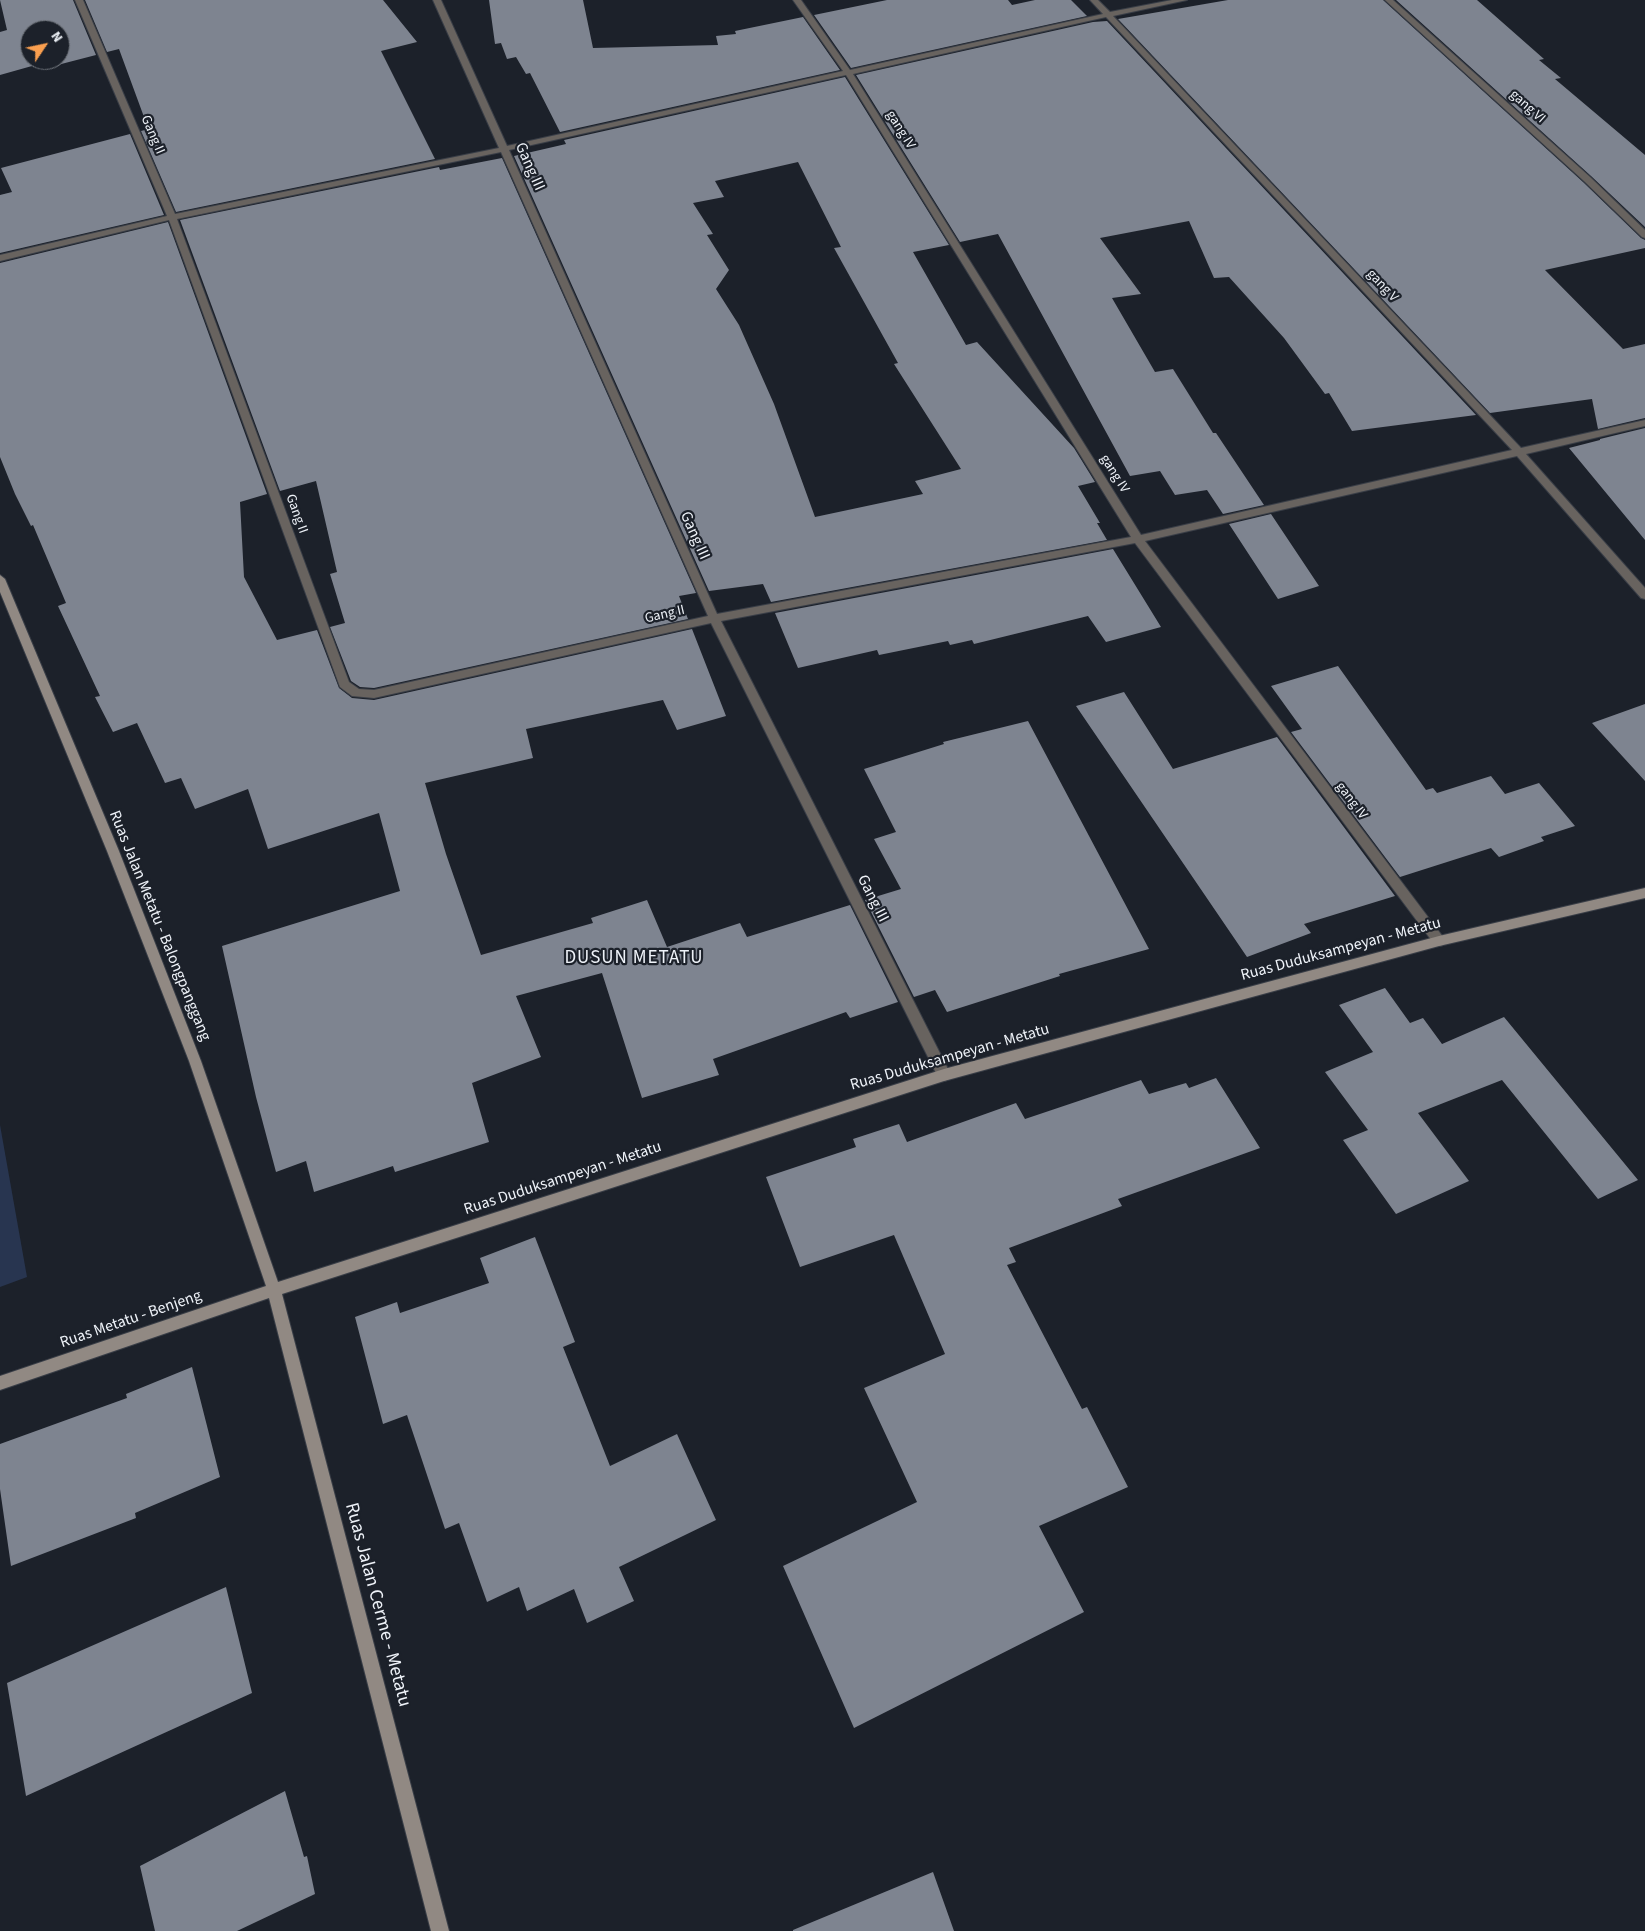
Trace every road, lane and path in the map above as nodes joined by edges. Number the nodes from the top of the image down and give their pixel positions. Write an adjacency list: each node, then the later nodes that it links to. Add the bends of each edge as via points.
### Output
1 (79, 0): 10 (street, Gang II)
2 (437, 0): 9 (street, Gang III)
3 (797, 0): 8 (street, gang IV)
4 (1094, 0): 7 (street, gang V)
5 (1183, 0): 7 (street)
6 (1389, 0): 11 (street, gang VI)
7 (1107, 15): 8 (street); 14 (street, gang V)
8 (848, 73): 9 (street); 15 (street, gang IV)
9 (504, 149): 10 (street); 18 (street, Gang III)
10 (172, 217): 12 (street); 18 (street, Gang II, via 344,684 356,693 374,694)
11 (1645, 235)
12 (0, 258)
13 (1645, 424): 14 (street, Gang II)
14 (1518, 451): 15 (street, Gang II); 17 (street, gang V)
15 (1138, 539): 18 (street, Gang II); 20 (street, gang IV)
16 (0, 579): 22 (main road, Ruas Jalan Metatu - Balongpanggang, via 192,1052)
17 (1645, 595)
18 (714, 618): 21 (street, Gang III)
19 (1645, 893): 20 (main road, Ruas Duduksampeyan - Metatu)
20 (1439, 941): 21 (main road, Ruas Duduksampeyan - Metatu)
21 (944, 1075): 22 (main road, Ruas Duduksampeyan - Metatu)
22 (274, 1290): 23 (main road, Ruas Metatu - Benjeng); 24 (main road, Ruas Jalan Cerme - Metatu)
23 (0, 1383)
24 (440, 1931)

